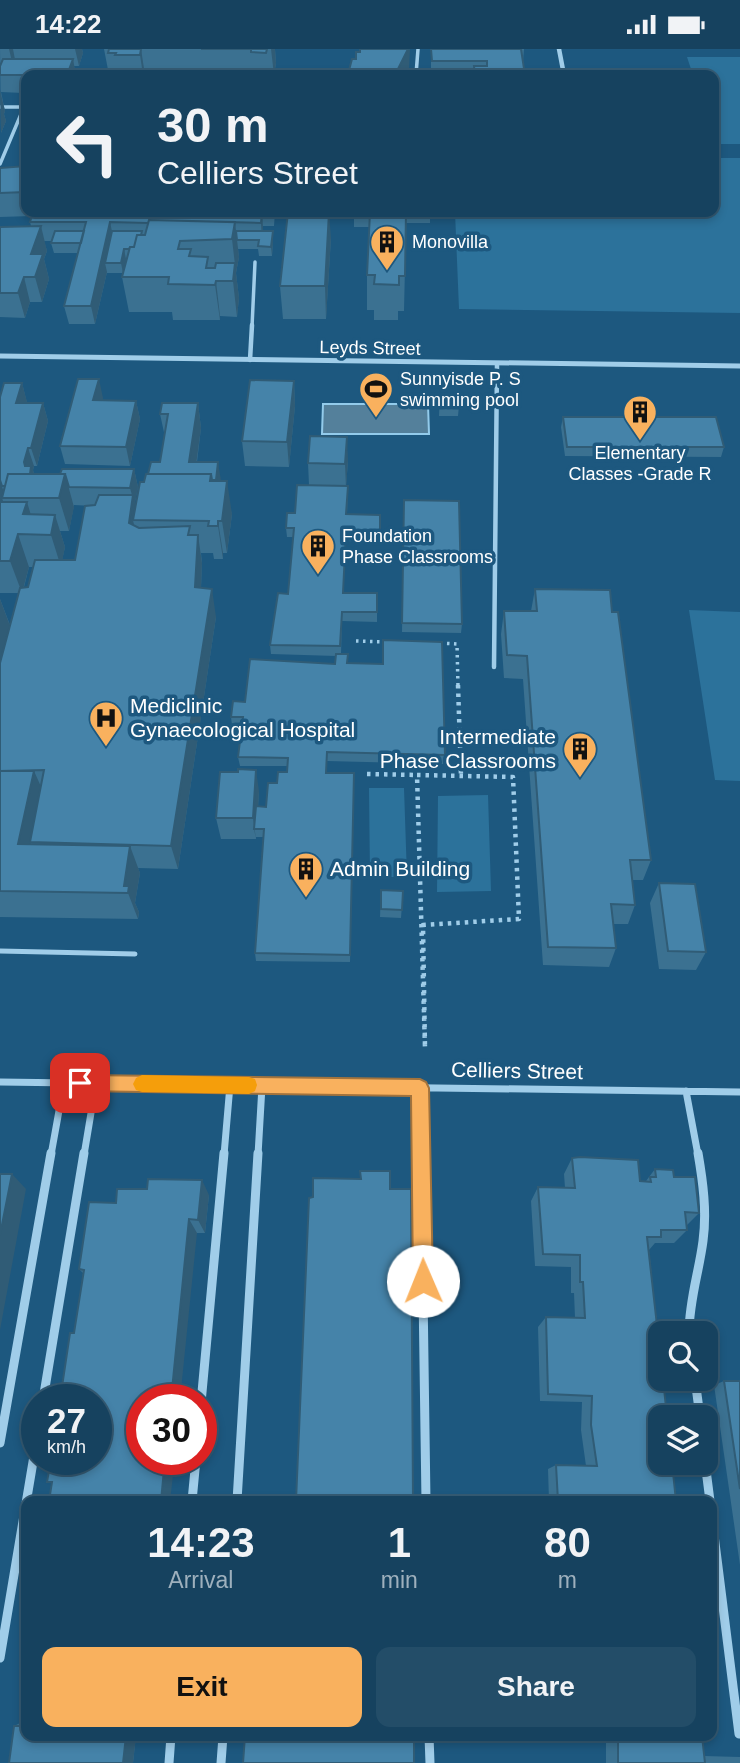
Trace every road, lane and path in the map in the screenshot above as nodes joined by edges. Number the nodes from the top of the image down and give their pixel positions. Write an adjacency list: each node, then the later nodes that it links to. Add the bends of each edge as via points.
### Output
1 (418, 49): 3 (lane)
2 (558, 49): 4 (street)
3 (416, 70)
4 (563, 70)
5 (0, 107): 6 (lane)
6 (21, 107)
7 (21, 116): 8 (lane)
8 (0, 164)
9 (255, 262): 11 (lane)
10 (0, 356): 11 (street, Leyds Street)
11 (250, 360): 12 (street, Leyds Street)
12 (497, 364): 13 (street, Leyds Street); 17 (lane)
13 (740, 366)
14 (356, 641): 15 (path)
15 (394, 642)
16 (432, 643): 20 (path, via 457,644)
17 (494, 667)
18 (367, 773): 19 (path)
19 (417, 775): 20 (path); 20 (path, via 425,1048 423,925 519,919 513,777)
20 (461, 776)
21 (0, 951): 22 (lane)
22 (135, 954)
23 (0, 1082): 24 (street, Celliers Street)
24 (64, 1083): 25 (street, Celliers Street); 34 (street)
25 (96, 1083): 26 (street, Celliers Street); 32 (street)
26 (230, 1085): 27 (street, Celliers Street); 33 (street)
27 (262, 1086): 28 (street, Celliers Street); 40 (street)
28 (420, 1088): 29 (street, Celliers Street); 41 (street)
29 (686, 1091): 30 (street, Celliers Street); 31 (street, via 705,1206 705,1236 691,1290)
30 (740, 1092)
31 (690, 1321)
32 (46, 1384)
33 (203, 1384)
34 (0, 1443)
35 (31, 1475): 38 (street)
36 (194, 1475): 39 (street)
37 (707, 1475): 42 (street)
38 (27, 1496)
39 (192, 1496)
40 (237, 1496)
41 (426, 1496)
42 (709, 1496)
43 (21, 1533): 45 (street)
44 (717, 1559): 46 (street)
45 (0, 1658)
46 (739, 1734)
47 (171, 1741): 50 (street)
48 (223, 1741): 51 (street)
49 (429, 1741): 52 (street)
50 (169, 1763)
51 (221, 1763)
52 (430, 1763)

